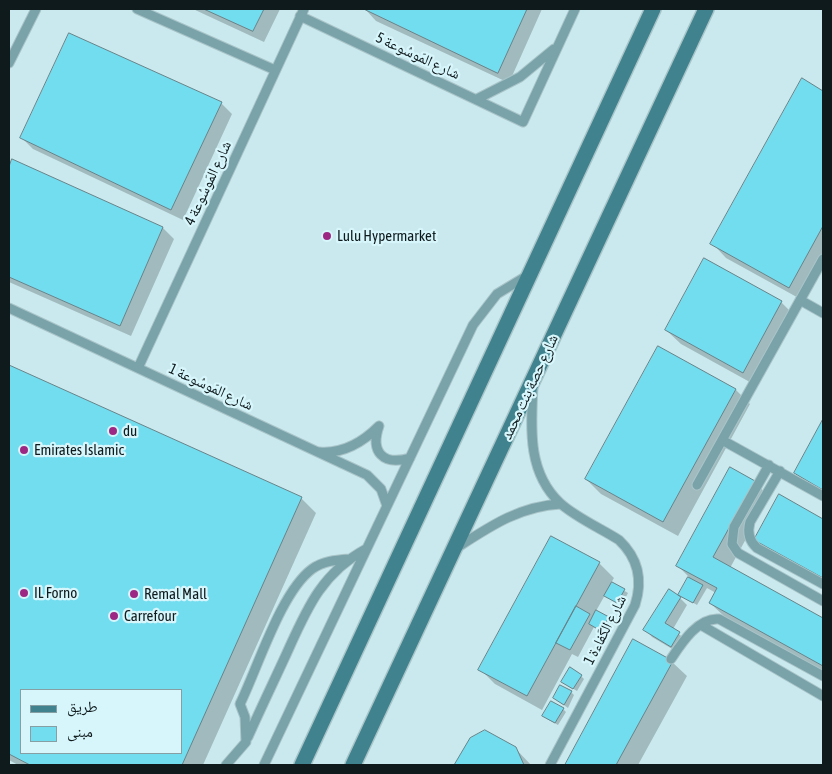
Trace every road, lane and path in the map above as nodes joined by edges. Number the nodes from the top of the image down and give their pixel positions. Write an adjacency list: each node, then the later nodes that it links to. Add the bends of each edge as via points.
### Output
1 (36, 9): 10 (lane)
2 (137, 9): 11 (lane)
3 (575, 9): 9 (lane)
4 (646, 9): 8 (lane)
5 (653, 9): 8 (main road)
6 (706, 9): 19 (main road, شارع حصة بنت محمد)
7 (302, 13): 11 (lane, شارع المَوسُوعة 4); 12 (lane, شارع المَوسُوعة 5)
8 (644, 27): 14 (main road)
9 (558, 46): 12 (lane, via 520,77); 12 (lane, شارع المَوسُوعة 5, via 523,122)
10 (9, 62)
11 (275, 70): 18 (lane, شارع المَوسُوعة 4)
12 (476, 99)
13 (823, 259): 15 (lane)
14 (530, 274): 22 (lane, via 497,294 480,314); 42 (main road)
15 (800, 300): 17 (lane); 20 (lane)
16 (9, 308): 18 (lane, شارع المَوسُوعة 1)
17 (823, 313)
18 (138, 368): 21 (lane, شارع المَوسُوعة 1)
19 (534, 381): 27 (lane, شارع الكَفاءة 1, via 531,430 534,456 544,482); 30 (main road, شارع حصة بنت محمد)
20 (722, 440): 23 (lane); 25 (lane)
21 (313, 452): 22 (lane, via 325,453 349,447 379,426 375,443 380,454 390,460); 28 (lane, شارع المَوسُوعة 1, via 367,475 381,489)
22 (410, 458): 28 (lane)
23 (769, 465): 24 (lane); 33 (lane, via 734,527 732,544 738,553)
24 (780, 471): 26 (lane); 32 (lane, via 750,522 750,540 757,548)
25 (697, 485)
26 (823, 496)
27 (561, 504): 30 (lane, via 522,510); 44 (lane, شارع الكَفاءة 1, via 627,547 637,565 640,585 635,604)
28 (387, 506): 29 (lane)
29 (367, 549): 31 (lane); 41 (lane)
30 (451, 551): 43 (main road, شارع حصة بنت محمد)
31 (349, 558): 38 (lane, via 313,598); 38 (lane, via 328,561 312,569 288,598 240,704 245,717)
32 (823, 584)
33 (823, 601)
34 (701, 625): 35 (lane, via 684,640); 36 (lane, via 712,618 719,618); 37 (lane)
35 (671, 659)
36 (823, 676)
37 (823, 696)
38 (246, 742): 39 (lane); 40 (lane)
39 (226, 765)
40 (236, 765)
41 (264, 765)
42 (302, 765)
43 (353, 765)
44 (550, 765)

